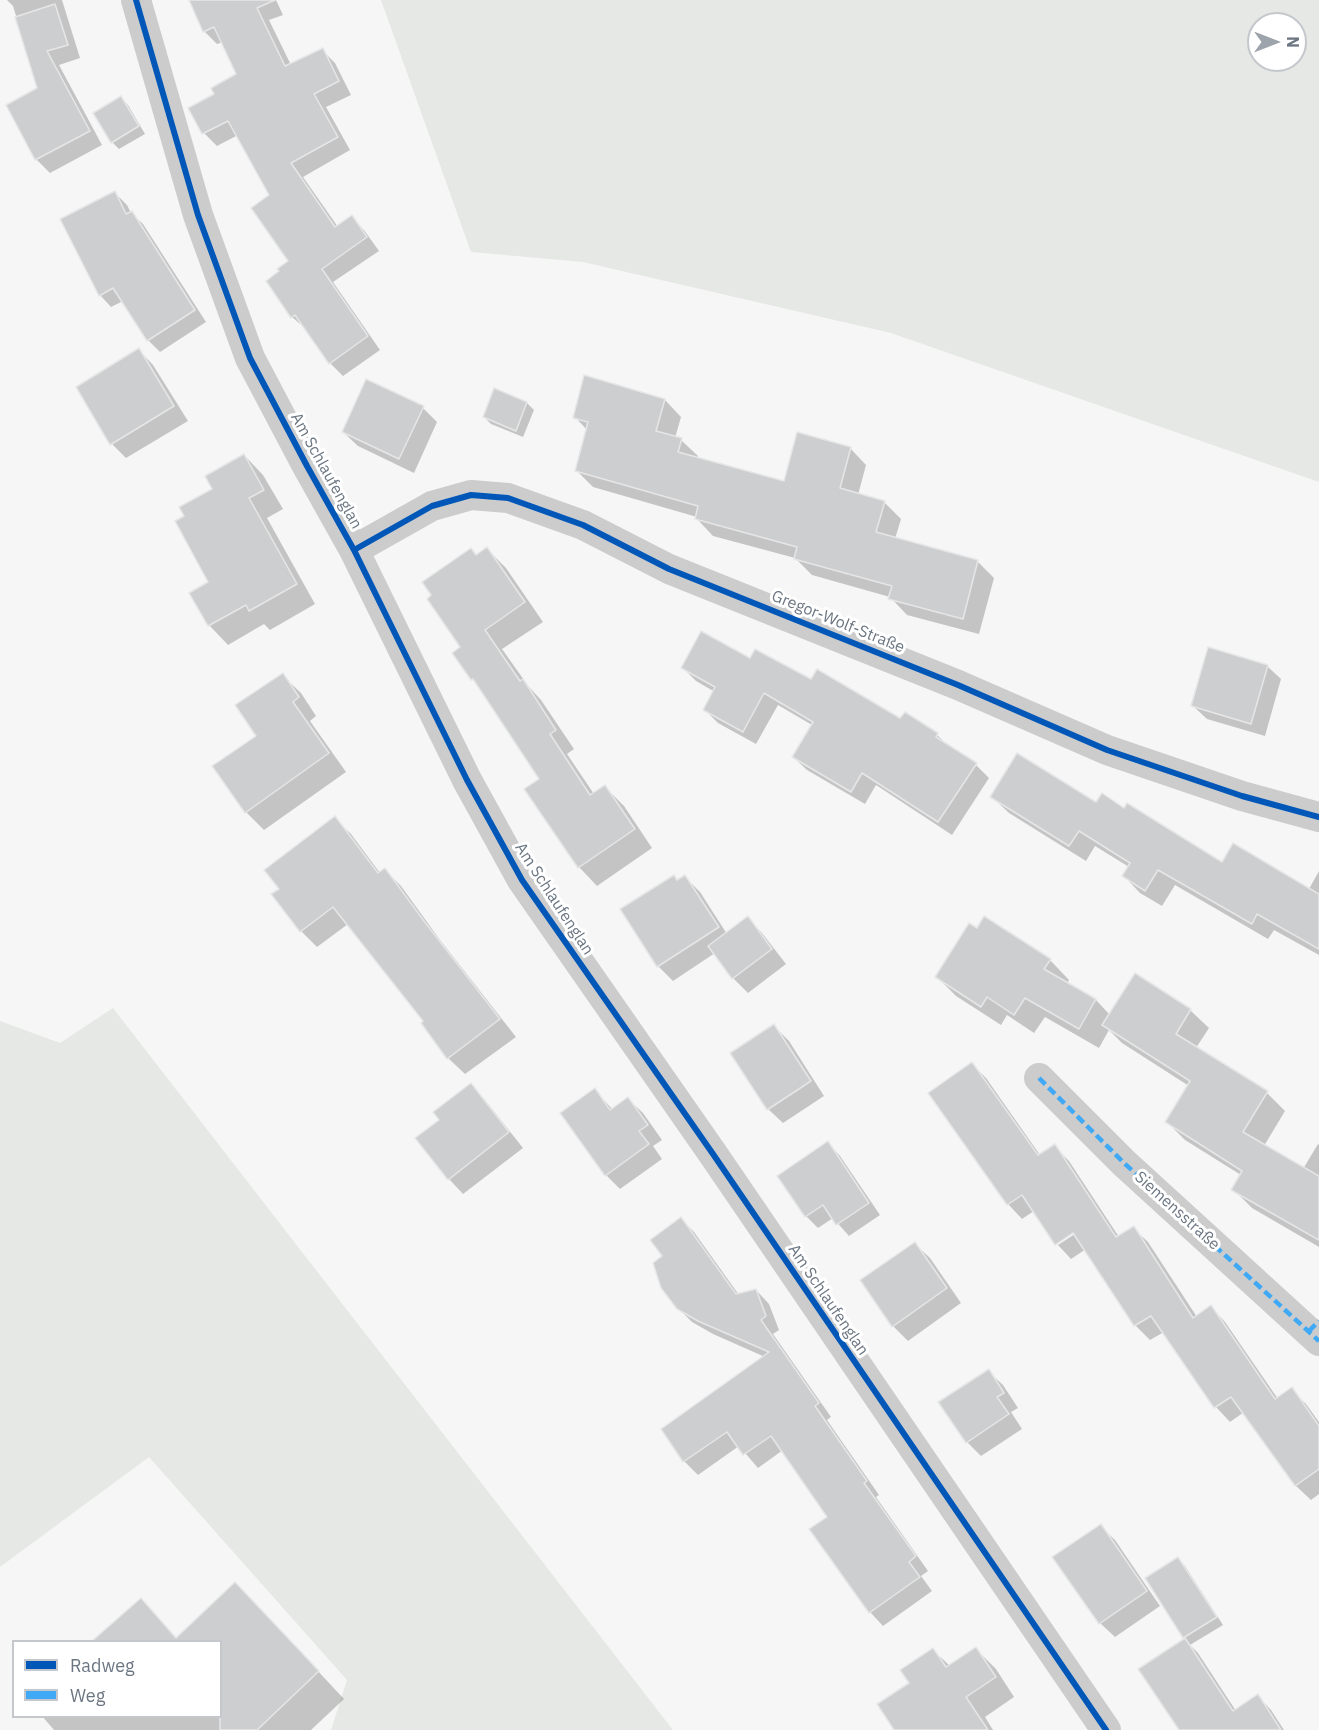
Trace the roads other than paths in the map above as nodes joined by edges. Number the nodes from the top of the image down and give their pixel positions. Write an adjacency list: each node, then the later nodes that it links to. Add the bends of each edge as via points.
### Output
1 (135, 0): 2 (street, Am Schlaufenglan, via 198,215 250,358)
2 (354, 550): 3 (street, Gregor-Wolf-Straße, via 432,506 471,495 508,498 583,525 669,568 1107,750 1242,796); 6 (street, Am Schlaufenglan, via 467,780 522,880)
3 (1319, 817)
4 (1039, 1078): 5 (street, Siemensstraße, via 1124,1163)
5 (1316, 1331)
6 (1106, 1730)

